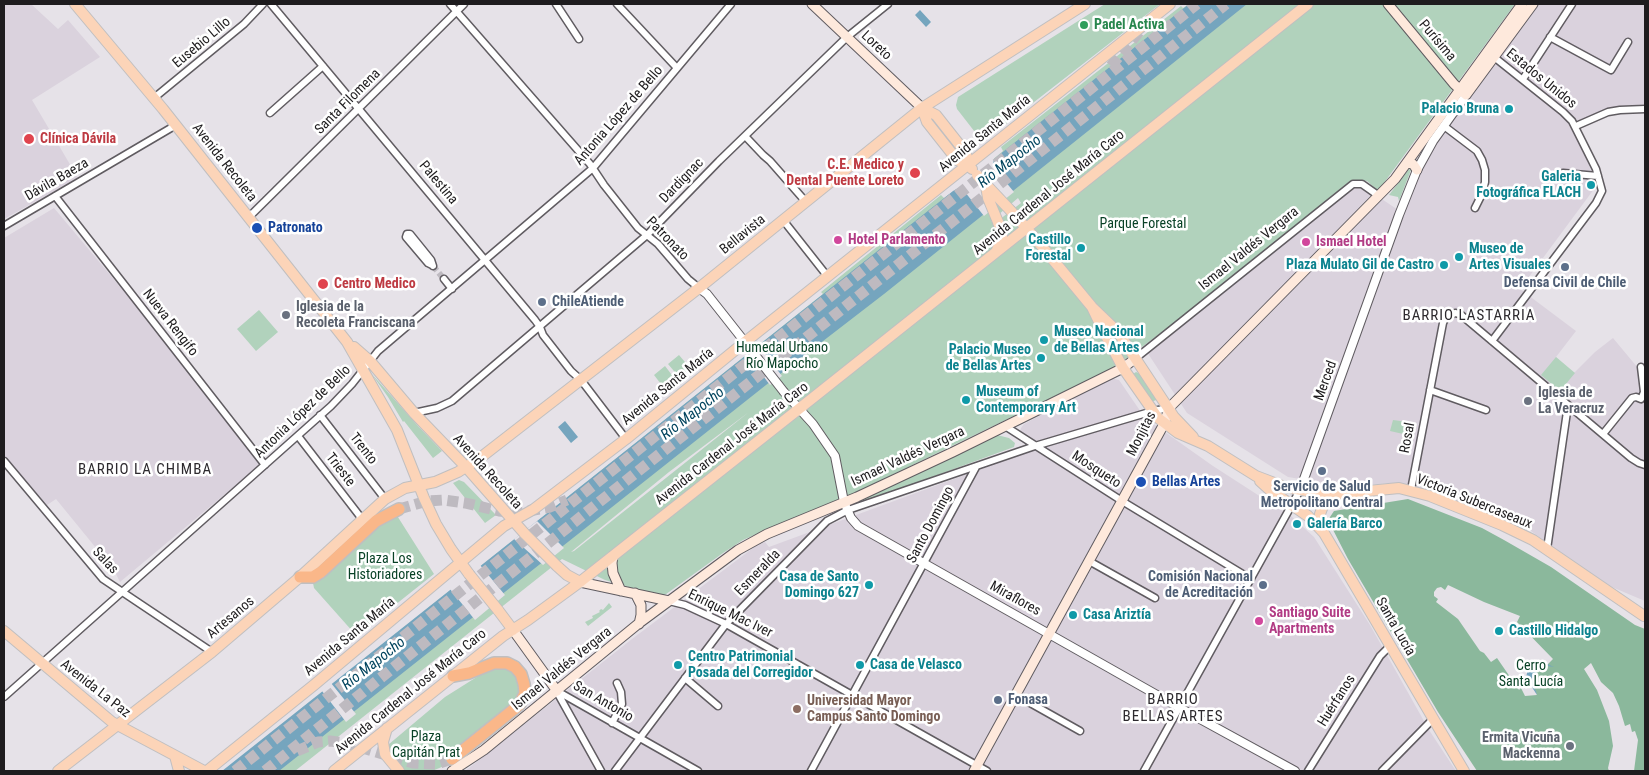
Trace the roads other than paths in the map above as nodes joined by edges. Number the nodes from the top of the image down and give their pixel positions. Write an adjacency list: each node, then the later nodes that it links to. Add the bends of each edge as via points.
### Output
1 (75, 4): 28 (main road, Avenida Recoleta)
2 (263, 4): 28 (street, Eusebio Lillo, via 244,24)
3 (271, 4): 24 (street, Palestina)
4 (450, 4): 18 (street, Patronato)
5 (464, 4): 18 (street, Santa Filomena)
6 (556, 4): 21 (street)
7 (617, 4): 25 (street)
8 (731, 4): 25 (street, Antonia López de Bello)
9 (812, 4): 19 (main road, Loreto)
10 (888, 4): 19 (street, Dardignac)
11 (1085, 4): 30 (main road, Bellavista)
12 (1170, 4): 38 (main road, Avenida Santa María)
13 (1308, 4): 51 (main road, Avenida Cardenal José María Caro)
14 (1388, 4): 27 (main road, Purísima)
15 (1522, 4): 27 (main road, Merced)
16 (1532, 4): 23 (main road, Merced)
17 (1572, 4): 20 (street)
18 (456, 11): 29 (street, Santa Filomena); 39 (street, Patronato)
19 (847, 37): 30 (main road, Loreto); 36 (street, Dardignac)
20 (1550, 37): 22 (street, via 1611,70); 26 (street)
21 (579, 39)
22 (1628, 42)
23 (1494, 57): 26 (street, Estados Unidos); 27 (main road, Merced)
24 (323, 66): 29 (street, Palestina); 32 (street)
25 (677, 68): 39 (street, Antonia López de Bello)
26 (1523, 80): 35 (street, Estados Unidos, via 1564,112)
27 (1463, 92): 34 (street, Merced); 37 (main road, Merced)
28 (154, 98): 33 (main road, Avenida Recoleta)
29 (359, 108): 48 (street, Santa Filomena); 54 (street, Palestina)
30 (922, 108): 38 (main road, Loreto, via 927,122 957,160); 46 (main road, Bellavista)
31 (1645, 109): 35 (street, via 1612,111)
32 (270, 113)
33 (176, 125): 44 (street, Dávila Baeza); 48 (main road, Avenida Recoleta)
34 (1444, 126): 40 (street, Merced); 47 (street, via 1477,151 1482,160 1485,182)
35 (1576, 126): 42 (street, Estados Unidos)
36 (745, 136): 46 (street); 52 (street, Dardignac)
37 (1407, 163): 40 (main road, via 1413,164); 45 (main road, Monjitas)
38 (968, 165): 43 (main road, Loreto, bridge); 56 (main road, Avenida Santa María)
39 (593, 168): 52 (street, Patronato, via 620,206); 54 (street, Antonia López de Bello)
40 (1417, 170): 94 (street, Merced)
41 (1563, 173): 42 (street)
42 (1598, 176): 62 (street, via 1602,191 1599,198)
43 (986, 185): 51 (main road, Loreto, bridge); 53 (main road, bridge, via 1002,234)
44 (55, 196): 50 (street, Dávila Baeza); 88 (street, Nueva Rengifo)
45 (1379, 196): 65 (street, Ismael Valdés Vergara, via 1366,186 1354,184); 74 (main road, Monjitas)
46 (806, 202): 49 (main road, Bellavista)
47 (1476, 208)
48 (249, 217): 63 (main road, Avenida Recoleta)
49 (783, 220): 56 (street); 58 (main road, Bellavista)
50 (4, 226)
51 (1027, 228): 53 (main road, Avenida Cardenal José María Caro); 60 (main road, Loreto)
52 (647, 235): 58 (street, Patronato); 61 (street, Dardignac)
53 (995, 254): 75 (main road, Avenida Cardenal José María Caro)
54 (486, 260): 59 (street, Antonia López de Bello); 61 (street, Palestina)
55 (432, 266): 55 (street, via 431,260 407,234 406,237)
56 (828, 276): 64 (main road, Avenida Santa María)
57 (444, 279): 59 (street)
58 (699, 288): 64 (street, Patronato); 70 (main road, Bellavista)
59 (452, 289): 66 (street, Antonia López de Bello)
60 (1092, 307): 65 (main road, via 1114,328); 68 (main road)
61 (540, 327): 70 (street, Palestina, via 543,335); 78 (street, Dardignac, via 452,401)
62 (1492, 341): 71 (street, Rosal, via 1460,314 1449,315 1443,323); 73 (street)
63 (347, 342): 66 (main road, Avenida Recoleta); 69 (main road, Avenida Recoleta)
64 (745, 342): 72 (street, Patronato, bridge); 84 (main road, Avenida Santa María)
65 (1136, 358): 68 (main road, Ismael Valdés Vergara); 74 (main road)
66 (370, 361): 69 (street, Antonia López de Bello); 78 (main road, Avenida Recoleta)
67 (1641, 367): 82 (street, via 1644,392 1641,400 1632,398)
68 (1123, 368): 77 (main road); 81 (main road, Ismael Valdés Vergara)
69 (363, 370): 79 (street, Antonia López de Bello); 93 (main road, Avenida Recoleta, via 398,430)
70 (581, 380): 84 (street, Palestina); 90 (main road, Bellavista)
71 (1430, 390): 76 (street); 95 (street, Rosal)
72 (784, 392): 75 (street, Miraflores)
73 (1568, 405): 82 (street); 105 (street)
74 (1169, 408): 77 (street); 80 (main road, Monjitas); 85 (main road)
75 (799, 409): 100 (street, Miraflores, via 835,456); 106 (main road, Avenida Cardenal José María Caro)
76 (1486, 410)
77 (1153, 411): 80 (main road); 86 (street)
78 (414, 413): 90 (main road, Avenida Recoleta)
79 (320, 415): 83 (street, Antonia López de Bello); 97 (street, Trento)
80 (1164, 424): 85 (main road); 98 (main road, Monjitas)
81 (1004, 426): 86 (street, Mosqueto); 100 (main road, Ismael Valdés Vergara)
82 (1603, 434): 89 (street, via 1636,462)
83 (298, 436): 88 (street, Antonia López de Bello); 102 (street, Trieste)
84 (626, 439): 103 (main road, Avenida Santa María, via 534,509)
85 (1197, 440): 92 (main road)
86 (1035, 446): 91 (street); 98 (street, Mosqueto)
87 (4, 461): 115 (street, Salas, via 103,579)
88 (265, 465): 115 (street, Antonia López de Bello)
89 (1645, 465)
90 (466, 467): 93 (main road, Bellavista, via 435,482); 103 (main road, Avenida Recoleta)
91 (976, 467): 100 (street, Esmeralda); 109 (street, Santo Domingo)
92 (1256, 476): 94 (main road, Victoria Subercaseaux, via 1285,488); 99 (main road, Santa Lucía, via 1271,491)
93 (418, 484): 97 (main road, Artesanos); 108 (main road, Avenida Recoleta, via 436,524)
94 (1300, 490): 96 (main road, Victoria Subercaseaux); 99 (street, Merced)
95 (1411, 490): 96 (main road, Victoria Subercaseaux); 105 (main road, Victoria Subercaseaux, via 1502,525)
96 (1337, 494): 104 (main road, via 1323,506)
97 (385, 499): 102 (main road, Artesanos)
98 (1122, 501): 107 (main road, Monjitas); 112 (street, Mosqueto)
99 (1293, 505): 104 (main road, Santa Lucía); 112 (street, Merced)
100 (846, 506): 109 (street, Miraflores, via 858,526); 118 (main road, Ismael Valdés Vergara, via 754,540); 121 (street, Esmeralda, via 820,526)
101 (398, 508): 111 (highway, via 376,521 321,572 313,577)
102 (362, 518): 111 (main road, Artesanos)
103 (513, 521): 108 (main road, Avenida Santa María); 110 (main road, Avenida Recoleta, bridge)
104 (1319, 526): 125 (main road, Santa Lucía)
105 (1547, 549): 119 (main road, Victoria Subercaseaux)
106 (613, 556): 113 (main road, Avenida Cardenal José María Caro); 114 (main road, via 613,573)
107 (1089, 561): 117 (street); 124 (main road, Monjitas)
108 (460, 562): 122 (main road, San Antonio, bridge); 148 (main road, Avenida Santa María, via 314,685)
109 (925, 562): 124 (street, Miraflores); 132 (street, Santo Domingo)
110 (557, 566): 113 (main road, Enrique Mac Iver)
111 (300, 578): 126 (main road, Artesanos)
112 (1251, 579): 136 (street, Merced)
113 (580, 582): 114 (main road, Enrique Mac Iver); 122 (main road, Avenida Cardenal José María Caro)
114 (622, 590): 116 (main road, Enrique Mac Iver)
115 (121, 592): 126 (street, Salas); 127 (street, Antonia López de Bello)
116 (635, 593): 118 (main road, Enrique Mac Iver); 120 (main road, via 641,605)
117 (1155, 598)
118 (669, 601): 120 (main road, Ismael Valdés Vergara); 121 (street, Enrique Mac Iver)
119 (1644, 616)
120 (638, 624): 131 (main road, Ismael Valdés Vergara)
121 (726, 624): 129 (street, Esmeralda); 132 (street, Enrique Mac Iver)
122 (513, 630): 128 (main road, Avenida Cardenal José María Caro); 131 (main road, San Antonio)
123 (4, 631): 127 (main road, Avenida La Paz)
124 (1049, 633): 133 (main road, Monjitas); 136 (street, Miraflores)
125 (1390, 646): 137 (main road, Santa Lucía); 159 (street, Huérfanos, via 1380,656)
126 (212, 652): 139 (main road, Artesanos)
127 (41, 663): 134 (street, Antonia López de Bello); 139 (main road, Avenida La Paz)
128 (453, 676): 140 (main road, Avenida Cardenal José María Caro); 144 (highway, via 494,663 506,663 521,674 525,693 520,704)
129 (685, 678): 135 (street); 142 (street, Esmeralda)
130 (617, 684): 138 (street, via 622,704)
131 (557, 691): 138 (street, San Antonio); 151 (main road, Ismael Valdés Vergara, via 484,750); 152 (street)
132 (852, 695): 145 (street, Enrique Mac Iver); 155 (street, Santo Domingo)
133 (1016, 695): 141 (street); 145 (main road, Monjitas)
134 (4, 697)
135 (718, 706)
136 (1180, 708): 157 (street, Merced); 158 (street, Miraflores)
137 (1433, 719): 160 (street); 161 (main road, Santa Lucía)
138 (612, 723): 142 (street, San Antonio)
139 (118, 725): 143 (main road, Avenida La Paz); 146 (main road, Artesanos)
140 (387, 728): 149 (main road, Avenida Cardenal José María Caro); 150 (main road, via 384,754)
141 (1080, 731)
142 (639, 738): 153 (street, Esmeralda); 154 (street, San Antonio)
143 (175, 756): 147 (main road); 148 (main road, Avenida La Paz)
144 (452, 759)
145 (976, 768): 156 (street, Enrique Mac Iver)
146 (58, 771)
147 (179, 771)
148 (205, 771)
149 (334, 771)
150 (400, 771)
151 (452, 771)
152 (601, 771)
153 (615, 771)
154 (698, 771)
155 (811, 771)
156 (987, 771)
157 (1144, 771)
158 (1296, 771)
159 (1308, 771)
160 (1382, 771)
161 (1464, 771)

